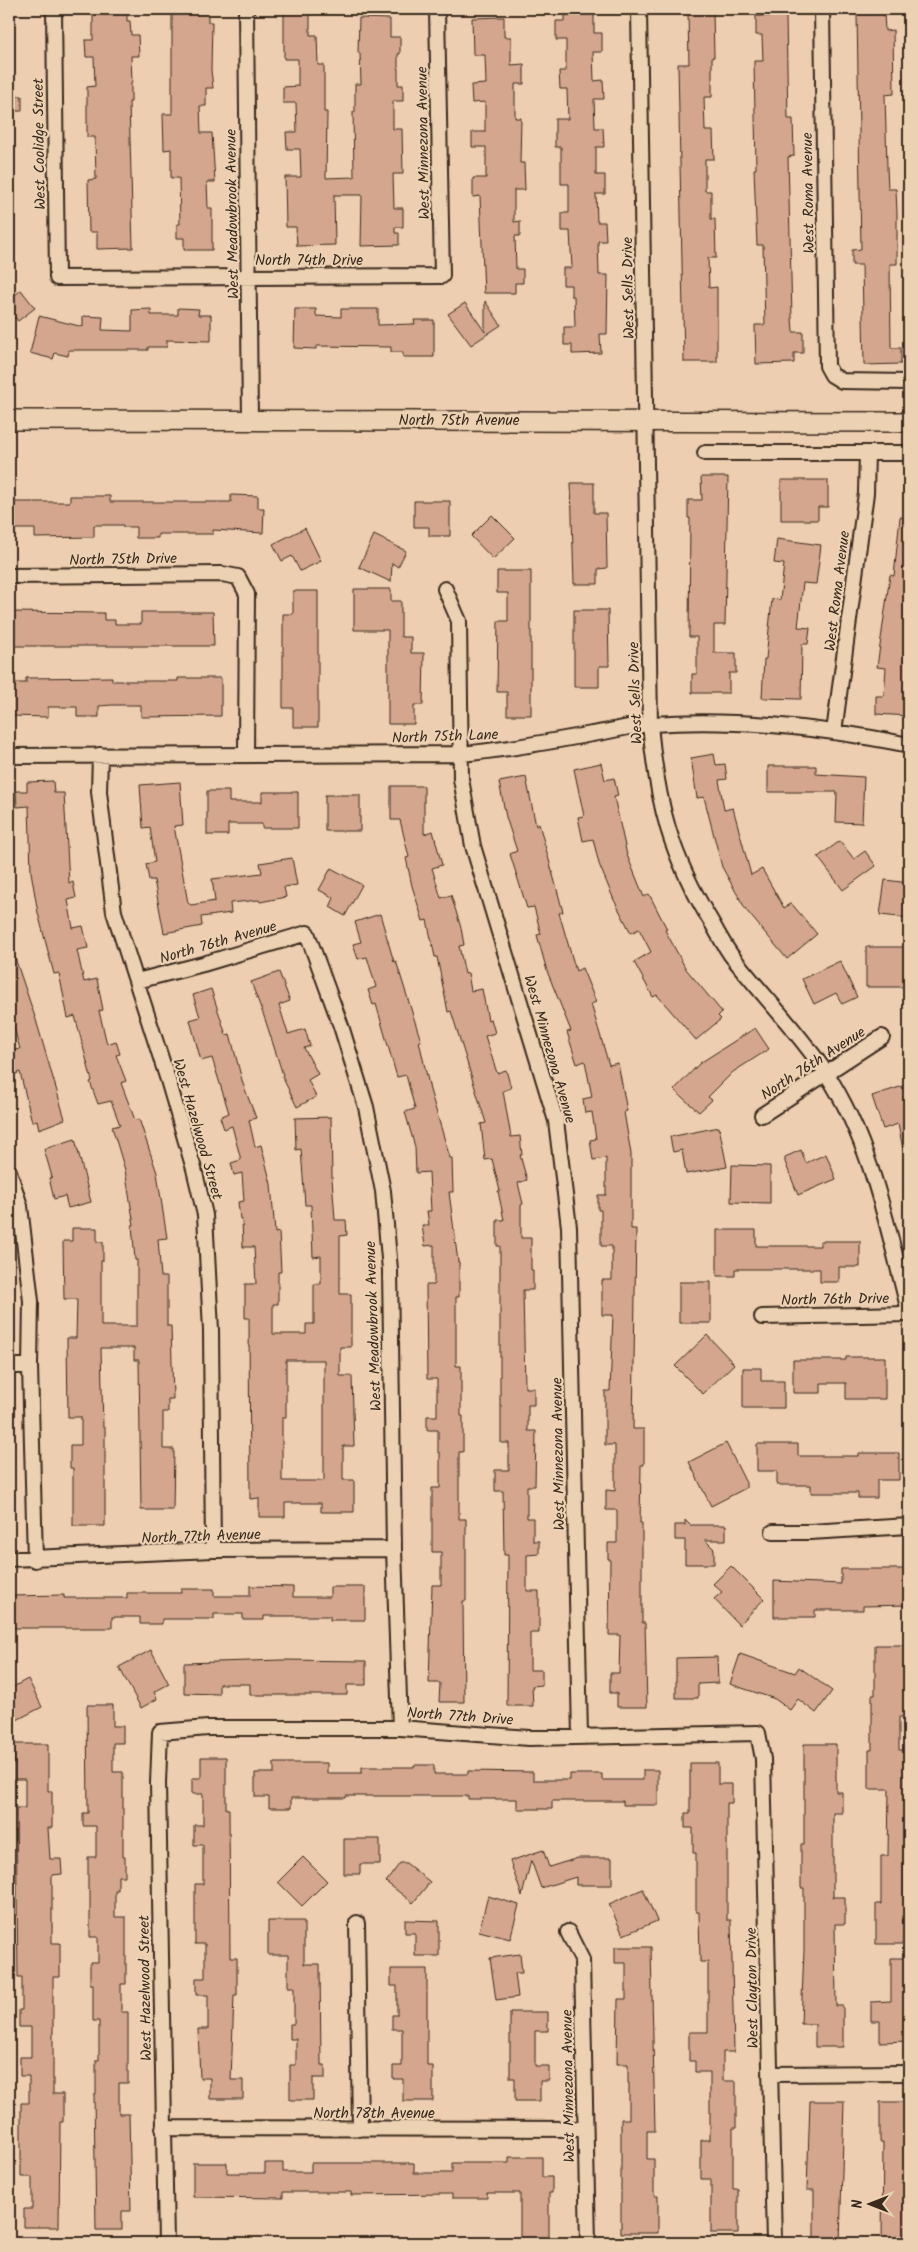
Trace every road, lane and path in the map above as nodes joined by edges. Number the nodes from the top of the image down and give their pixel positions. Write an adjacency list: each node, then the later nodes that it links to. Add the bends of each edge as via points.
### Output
1 (54, 9): 8 (street, West Coolidge Street)
2 (246, 9): 7 (street, West Meadowbrook Avenue)
3 (436, 9): 6 (street, West Minnezona Avenue)
4 (639, 9): 12 (street, West Sells Drive)
5 (822, 9): 9 (street, West Roma Avenue, via 827,366 832,375 842,381)
6 (442, 276): 7 (street, North 74th Drive)
7 (250, 277): 8 (street, North 74th Drive); 11 (street, West Meadowbrook Avenue)
8 (57, 278)
9 (909, 382)
10 (9, 420): 11 (main road, North 75th Avenue)
11 (250, 420): 12 (main road, North 75th Avenue)
12 (646, 420): 13 (main road, North 75th Avenue); 19 (street, West Sells Drive)
13 (909, 422)
14 (705, 452): 15 (street)
15 (867, 453): 16 (street); 20 (street, West Roma Avenue, via 866,493)
16 (909, 453)
17 (9, 576): 22 (street, North 75th Drive, via 222,574 238,577 247,594)
18 (445, 589): 23 (street, West Minnezona Avenue, via 458,621)
19 (650, 724): 20 (street, North 75th Lane, via 734,724); 23 (street, North 75th Lane); 29 (street, West Sells Drive, via 658,793 671,844 694,894 731,954)
20 (834, 732): 21 (street, North 75th Lane)
21 (909, 745)
22 (246, 754): 23 (street, North 75th Lane); 24 (street, North 75th Lane)
23 (461, 754): 45 (street, West Minnezona Avenue, via 461,779 473,846 556,1121 569,1227)
24 (100, 755): 25 (street, North 75th Lane); 27 (street, West Hazelwood Street, via 99,792 114,912)
25 (9, 756)
26 (307, 933): 27 (street, North 76th Avenue); 38 (street, West Meadowbrook Avenue, via 366,1107 383,1191 390,1270)
27 (137, 981): 39 (street, West Hazelwood Street, via 194,1168 205,1215 211,1330)
28 (882, 1037): 29 (street, North 76th Avenue)
29 (826, 1074): 30 (street, North 76th Avenue); 32 (street, West Sells Drive, via 862,1143)
30 (762, 1116)
31 (9, 1171): 35 (street, via 20,1206 26,1250 31,1301)
32 (909, 1312): 33 (street, North 76th Drive)
33 (762, 1317)
34 (9, 1366): 35 (street)
35 (30, 1366): 41 (street)
36 (909, 1526): 37 (street)
37 (773, 1532)
38 (394, 1549): 39 (street, North 77th Avenue); 42 (street, West Meadowbrook Avenue)
39 (213, 1550): 41 (street, North 77th Avenue)
40 (9, 1559): 41 (street, North 77th Avenue)
41 (35, 1560)
42 (400, 1728): 43 (street, North 77th Drive, via 208,1728); 45 (street, North 77th Drive, via 529,1738)
43 (160, 1732): 50 (street, West Hazelwood Street)
44 (758, 1733): 45 (street, North 77th Drive); 49 (street, West Clayton Drive, via 763,1759)
45 (580, 1736)
46 (357, 1923): 51 (street)
47 (568, 1932): 52 (street, West Minnezona Avenue, via 582,1960)
48 (909, 2073): 49 (street)
49 (770, 2074): 55 (street, West Clayton Drive)
50 (163, 2128): 51 (street, North 78th Avenue); 53 (street, West Hazelwood Street)
51 (360, 2129): 52 (street, North 78th Avenue)
52 (585, 2129): 54 (street, West Minnezona Avenue)
53 (166, 2243)
54 (588, 2243)
55 (774, 2243)

